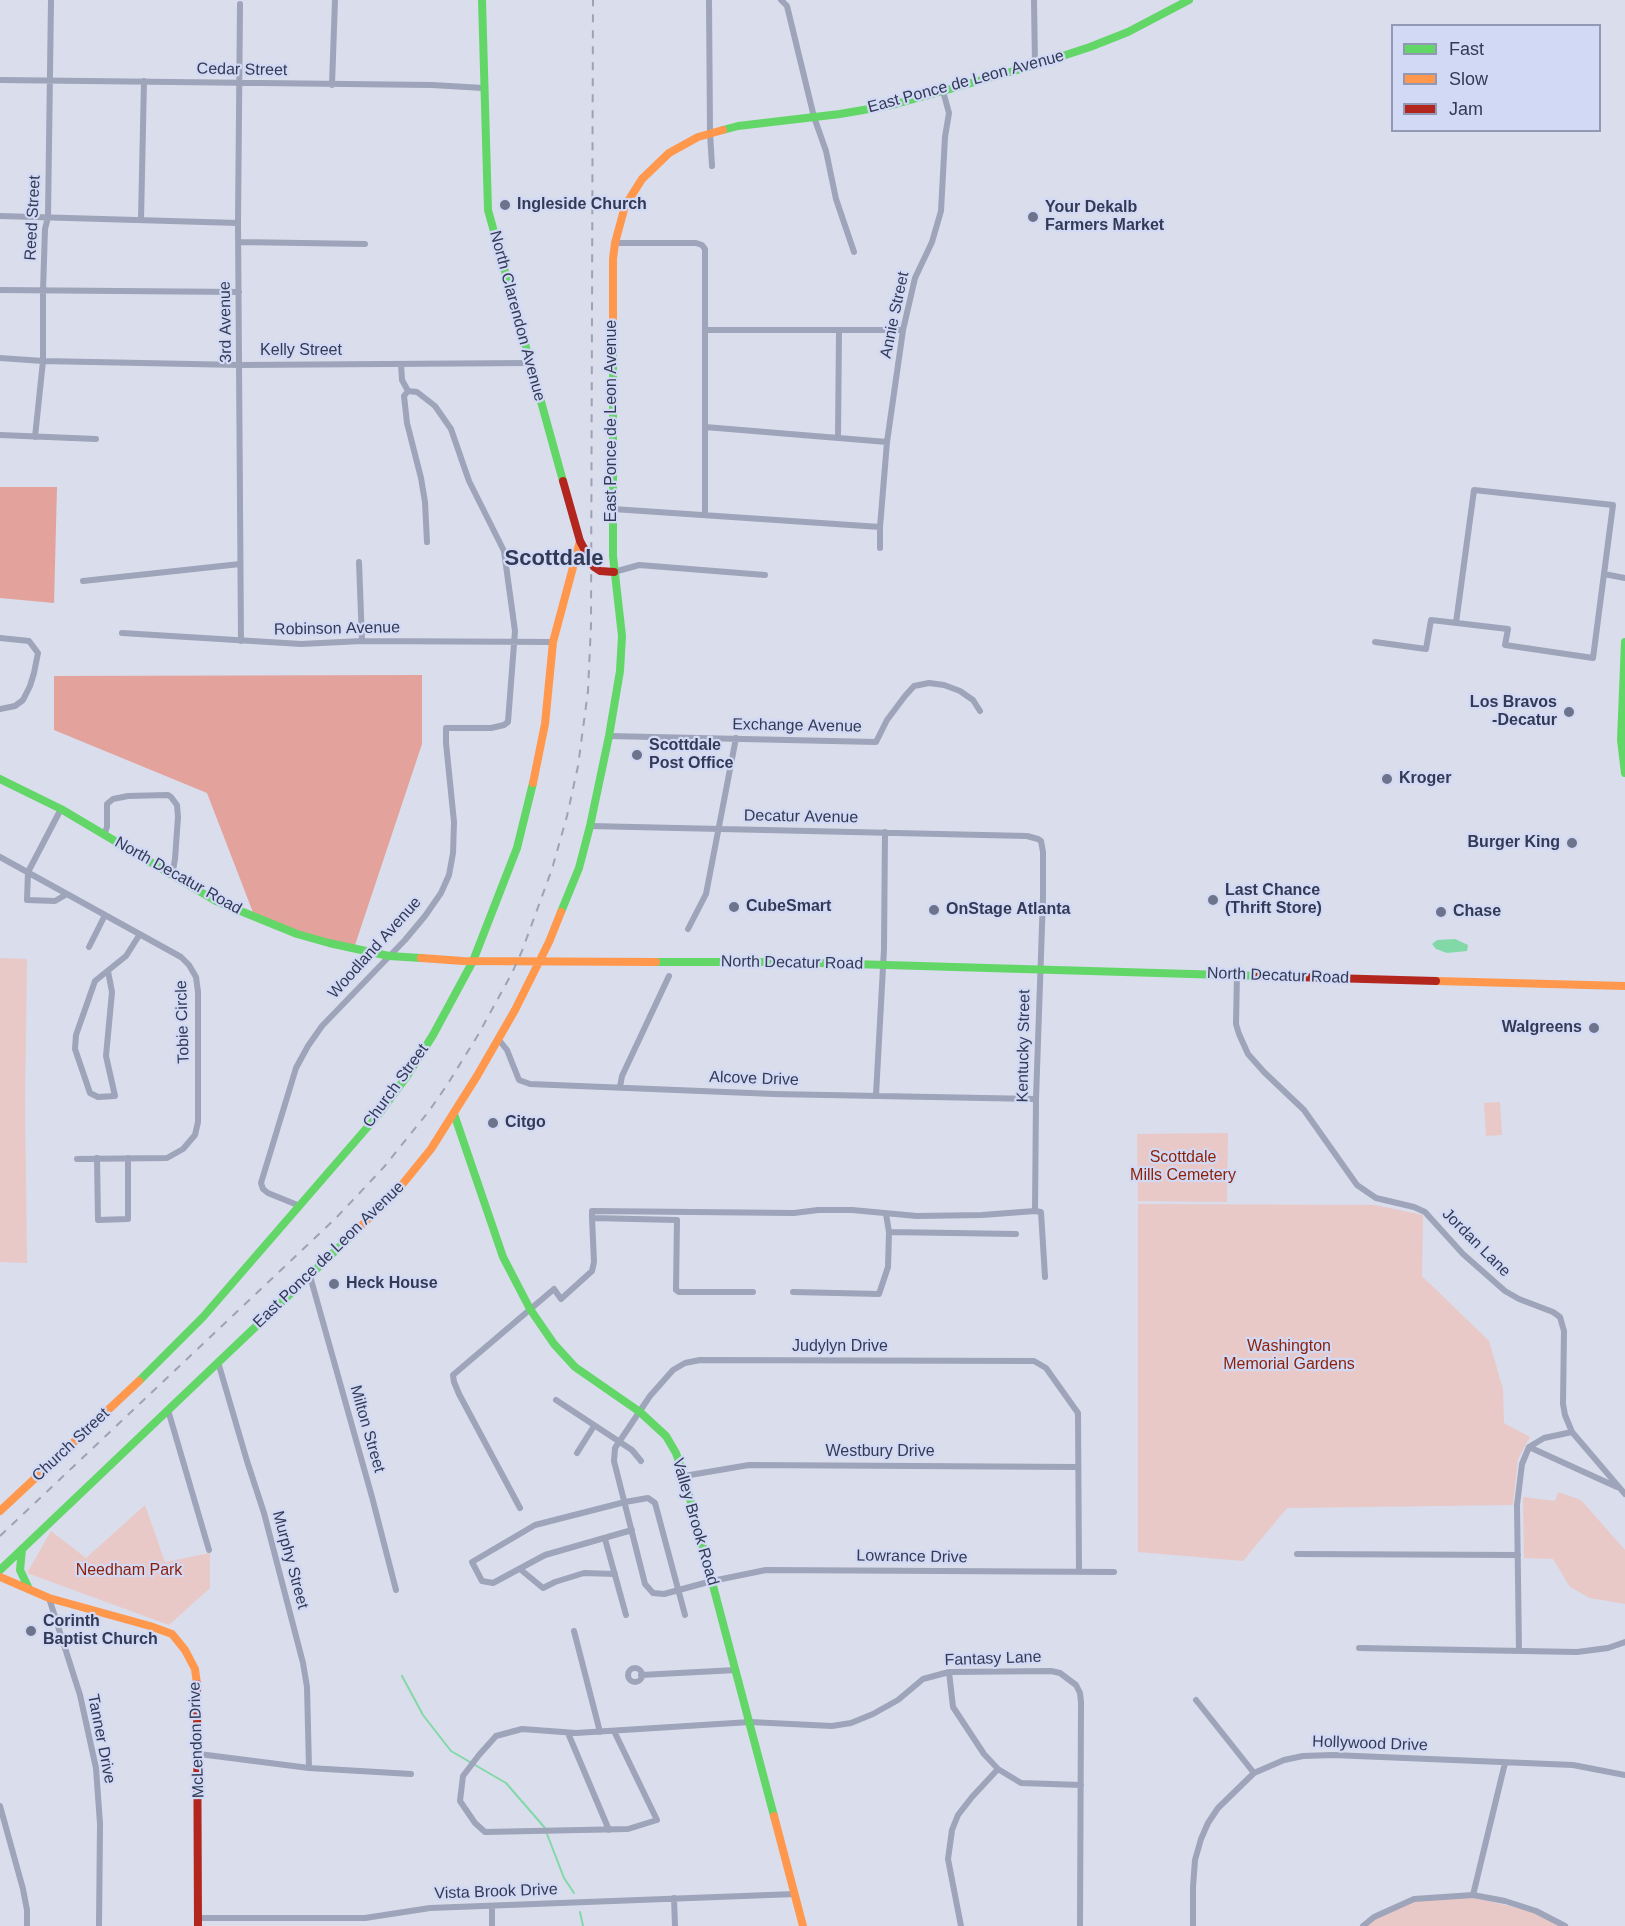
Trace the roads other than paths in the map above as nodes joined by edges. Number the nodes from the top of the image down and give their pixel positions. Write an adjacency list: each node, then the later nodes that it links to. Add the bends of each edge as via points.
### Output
1 (51, 0): 11 (street, Reed Street)
2 (335, 0): 14 (street)
3 (482, 0): 15 (main road, North Clarendon Avenue)
4 (709, 0): 18 (street)
5 (781, 0): 17 (street, via 787,6)
6 (1034, 0): 9 (street)
7 (1190, 0): 9 (main road, East Ponce de Leon Avenue, via 1128,32)
8 (240, 4): 13 (street, 3rd Avenue)
9 (1035, 65): 16 (main road, East Ponce de Leon Avenue)
10 (0, 80): 11 (street, Cedar Street)
11 (51, 81): 12 (street, Cedar Street); 21 (street, Reed Street)
12 (144, 81): 13 (street, Cedar Street); 22 (street)
13 (238, 84): 14 (street, Cedar Street); 23 (street, 3rd Avenue)
14 (332, 85): 15 (street, Cedar Street)
15 (483, 88): 36 (main road, North Clarendon Avenue, via 488,210)
16 (943, 91): 17 (main road, East Ponce de Leon Avenue, via 892,105); 33 (street, Annie Street, via 949,113 941,211 915,278)
17 (814, 117): 18 (main road, East Ponce de Leon Avenue); 27 (street)
18 (710, 133): 19 (street); 25 (main road, East Ponce de Leon Avenue, via 669,153 642,179 625,206)
19 (712, 166)
20 (0, 216): 21 (street)
21 (48, 217): 22 (street); 29 (street, Reed Street)
22 (141, 220): 23 (street)
23 (238, 224): 24 (street, 3rd Avenue)
24 (238, 242): 26 (street); 30 (street, 3rd Avenue)
25 (615, 243): 31 (street, via 699,243 705,249); 46 (main road, East Ponce de Leon Avenue)
26 (365, 244)
27 (854, 252)
28 (0, 290): 29 (street)
29 (43, 291): 30 (street); 35 (street, Reed Street)
30 (239, 292): 38 (street, 3rd Avenue)
31 (706, 330): 32 (street); 40 (street)
32 (839, 330): 33 (street); 43 (street)
33 (903, 330): 45 (street, Annie Street)
34 (0, 358): 35 (street, Kelly Street)
35 (43, 361): 38 (street, Kelly Street); 42 (street, Reed Street)
36 (530, 363): 37 (street, Kelly Street); 49 (main road, North Clarendon Avenue)
37 (401, 364): 38 (street, Kelly Street); 39 (street, via 402,380)
38 (240, 365): 53 (street, 3rd Avenue)
39 (408, 391): 50 (street, via 404,396 407,423 421,478); 64 (street, via 417,392 435,406 451,429 469,481 504,551)
40 (705, 427): 43 (street); 47 (street)
41 (0, 435): 42 (street)
42 (35, 437): 44 (street)
43 (838, 437): 45 (street)
44 (96, 439)
45 (887, 442): 48 (street, Annie Street)
46 (613, 509): 47 (street); 54 (main road, East Ponce de Leon Avenue)
47 (705, 514): 48 (street)
48 (880, 527): 51 (street, Annie Street)
49 (580, 541): 54 (main road, North Clarendon Avenue, via 594,567); 65 (main road, Church Street)
50 (428, 542)
51 (880, 549)
52 (359, 562): 63 (street)
53 (240, 564): 58 (street); 62 (street, 3rd Avenue)
54 (614, 572): 56 (street, via 639,565); 70 (main road, East Ponce de Leon Avenue, via 622,643)
55 (1604, 574): 57 (street); 59 (street, via 1593,658 1505,645 1508,629); 59 (street, via 1613,505 1474,489)
56 (765, 575)
57 (1625, 578)
58 (83, 581)
59 (1456, 623): 66 (street, via 1431,620 1426,649)
60 (122, 633): 62 (street, Robinson Avenue)
61 (0, 638): 68 (street, via 29,641 38,653 24,698 15,706)
62 (242, 640): 63 (street, Robinson Avenue, via 301,644)
63 (362, 641): 64 (street, Robinson Avenue)
64 (515, 642): 65 (street, Robinson Avenue); 88 (street, Woodland Avenue, via 508,722 491,728 446,728 454,822 449,875 425,916)
65 (553, 642): 89 (main road, Church Street, via 544,724 529,805 517,848)
66 (1375, 642)
67 (1625, 642): 72 (main road, via 1621,740)
68 (0, 709)
69 (980, 711): 71 (street, Exchange Avenue, via 960,691 929,683 914,686 905,696 876,742)
70 (609, 736): 71 (street, Exchange Avenue); 75 (main road, East Ponce de Leon Avenue)
71 (736, 738): 76 (street)
72 (1625, 773)
73 (0, 779): 74 (main road, North Decatur Road)
74 (61, 809): 78 (main road, North Decatur Road); 81 (street)
75 (590, 826): 76 (street, Decatur Avenue); 90 (main road, East Ponce de Leon Avenue, via 579,868)
76 (720, 828): 77 (street, Decatur Avenue); 85 (street, via 706,894)
77 (885, 832): 79 (street, Decatur Avenue); 91 (street)
78 (104, 835): 82 (main road, North Decatur Road); 82 (street, via 107,804 113,799 168,795 175,800 178,811)
79 (1011, 836): 92 (street, Kentucky Street, via 1038,839 1043,846)
80 (0, 857): 81 (street, Tobie Circle)
81 (28, 872): 83 (street, Tobie Circle); 83 (street, via 27,900 55,901)
82 (172, 876): 88 (main road, North Decatur Road, via 216,901 278,927)
83 (68, 894): 84 (street, Tobie Circle)
84 (105, 915): 86 (street, Tobie Circle); 87 (street)
85 (688, 929)
86 (140, 934): 93 (street, via 126,956); 103 (street, Tobie Circle, via 181,957 196,977 198,1122 195,1135 183,1149 167,1158)
87 (89, 947)
88 (389, 956): 89 (main road, North Decatur Road); 105 (street, Woodland Avenue, via 322,1026 290,1085 261,1183 268,1193)
89 (473, 961): 90 (main road, North Decatur Road); 105 (main road, Church Street, via 407,1076)
90 (540, 961): 91 (main road, North Decatur Road); 97 (main road, East Ponce de Leon Avenue)
91 (882, 964): 92 (main road, North Decatur Road); 99 (street)
92 (1040, 969): 94 (main road, North Decatur Road); 100 (street, Kentucky Street)
93 (108, 971): 93 (street, via 95,981 76,1035 75,1049 90,1093 98,1097 115,1096 106,1056 112,992)
94 (1237, 974): 96 (main road, North Decatur Road); 121 (street, Jordan Lane, via 1236,1024 1248,1054 1304,1110 1357,1185 1376,1198 1425,1212 1462,1254 1505,1291 1560,1317 1564,1332 1563,1404)
95 (669, 976): 98 (street)
96 (1625, 986)
97 (499, 1040): 98 (street, Alcove Drive, via 522,1083); 101 (main road, East Ponce de Leon Avenue)
98 (620, 1088): 99 (street, Alcove Drive)
99 (876, 1095): 100 (street, Alcove Drive)
100 (1036, 1099): 106 (street, Kentucky Street)
101 (453, 1114): 111 (main road, East Ponce de Leon Avenue, via 401,1186); 115 (main road, Valley Brook Road, via 503,1257)
102 (97, 1158): 103 (street, Tobie Circle); 103 (street, via 98,1220 118,1220 128,1219); 104 (street, Tobie Circle)
103 (128, 1158)
104 (76, 1159)
105 (300, 1206): 131 (main road, Church Street, via 175,1346)
106 (1035, 1211): 107 (street); 112 (street, Kentucky Street, via 1041,1212)
107 (886, 1214): 108 (street, via 810,1209 794,1213 741,1211); 109 (street)
108 (677, 1216): 113 (street, via 676,1290); 115 (street, via 592,1218 592,1271 561,1299 554,1289)
109 (889, 1232): 110 (street); 114 (street, via 888,1267 879,1294)
110 (1016, 1234)
111 (310, 1276): 116 (main road, East Ponce de Leon Avenue); 146 (street, Milton Street)
112 (1045, 1277)
113 (753, 1292)
114 (793, 1292)
115 (530, 1309): 119 (main road, Valley Brook Road, via 574,1367); 130 (street, via 453,1375 459,1394)
116 (218, 1362): 118 (main road, East Ponce de Leon Avenue); 165 (street, Murphy Street, via 264,1513 303,1663)
117 (556, 1400): 120 (street)
118 (168, 1410): 134 (main road, East Ponce de Leon Avenue); 135 (street)
119 (640, 1412): 122 (street, Judylyn Drive); 126 (street, Judylyn Drive, via 673,1370 700,1360 1034,1361 1046,1368 1078,1413); 127 (main road, Valley Brook Road, via 666,1436)
120 (594, 1426): 122 (street); 124 (street)
121 (1572, 1432): 123 (street, via 1544,1438); 128 (street, Jordan Lane)
122 (619, 1442): 125 (street); 129 (street, via 614,1461)
123 (1529, 1447): 128 (street); 137 (street, via 1518,1490)
124 (577, 1453)
125 (641, 1461)
126 (1077, 1467): 127 (street, Westbury Drive, via 749,1465); 140 (street, Judylyn Drive)
127 (684, 1476): 144 (main road, Valley Brook Road)
128 (1623, 1491)
129 (625, 1502): 132 (street); 138 (street, via 535,1525 472,1562 482,1581 493,1583); 147 (street, via 648,1498 655,1503)
130 (520, 1508)
131 (0, 1511)
132 (632, 1530): 133 (street); 147 (street, Lowrance Drive, via 645,1584 653,1593)
133 (605, 1539): 138 (street, via 545,1556); 142 (street)
134 (22, 1549): 139 (main road, East Ponce de Leon Avenue); 145 (main road, via 20,1570)
135 (209, 1550)
136 (1297, 1554): 137 (street)
137 (1518, 1555): 154 (street)
138 (520, 1569): 142 (street, via 543,1588 584,1573)
139 (0, 1570)
140 (1079, 1571): 141 (street, Lowrance Drive); 144 (street, Lowrance Drive, via 766,1570)
141 (1114, 1572)
142 (615, 1574): 149 (street)
143 (0, 1577): 145 (main road, McLendon Drive)
144 (712, 1581): 147 (street, Lowrance Drive); 155 (main road, Valley Brook Road)
145 (29, 1589): 148 (main road, McLendon Drive)
146 (396, 1590)
147 (679, 1590): 150 (street)
148 (49, 1598): 163 (main road, McLendon Drive, via 172,1634 195,1669); 180 (street, Tanner Drive, via 80,1695 96,1768)
149 (626, 1615)
150 (685, 1615)
151 (574, 1631): 161 (street)
152 (1625, 1642): 154 (street, via 1577,1652)
153 (1359, 1648): 154 (street)
154 (1519, 1651)
155 (736, 1670): 157 (street); 159 (main road, Valley Brook Road)
156 (949, 1671): 159 (street, Fantasy Lane, via 923,1679 898,1700 850,1723 832,1726); 166 (street, via 953,1707); 170 (street, Fantasy Lane, via 1051,1671 1068,1678 1080,1693)
157 (641, 1675)
158 (1197, 1700): 167 (street)
159 (750, 1722): 160 (street, Fantasy Lane); 173 (main road, Valley Brook Road)
160 (614, 1731): 161 (street, Fantasy Lane); 172 (street, via 657,1820)
161 (600, 1732): 162 (street, Fantasy Lane)
162 (568, 1733): 172 (street); 172 (street, Fantasy Lane, via 522,1729 496,1736 463,1776 460,1802 485,1832)
163 (199, 1754): 165 (street); 178 (main road, McLendon Drive)
164 (1505, 1763): 167 (street, Hollywood Drive, via 1303,1756); 169 (street, Hollywood Drive, via 1573,1765); 174 (street)
165 (309, 1768): 168 (street)
166 (998, 1769): 170 (street, via 1021,1783); 185 (street, via 958,1815 952,1830 948,1859)
167 (1254, 1773): 187 (street, Hollywood Drive, via 1218,1808 1201,1839 1195,1860)
168 (411, 1774)
169 (1625, 1775)
170 (1081, 1785): 186 (street, Fantasy Lane)
171 (0, 1806): 179 (street, via 23,1889)
172 (609, 1830)
173 (795, 1894): 175 (street, Vista Brook Drive); 184 (main road, Valley Brook Road)
174 (1473, 1895): 188 (street, via 1414,1899); 189 (street, via 1536,1911)
175 (674, 1898): 176 (street, Vista Brook Drive); 183 (street)
176 (492, 1906): 177 (street, Vista Brook Drive, via 430,1908 365,1918); 182 (street)
177 (301, 1918): 178 (street, Vista Brook Drive); 181 (street)
178 (199, 1922)
179 (27, 1926)
180 (99, 1926)
181 (301, 1926)
182 (492, 1926)
183 (675, 1926)
184 (803, 1926)
185 (961, 1926)
186 (1080, 1926)
187 (1193, 1926)
188 (1363, 1926)
189 (1565, 1926)

